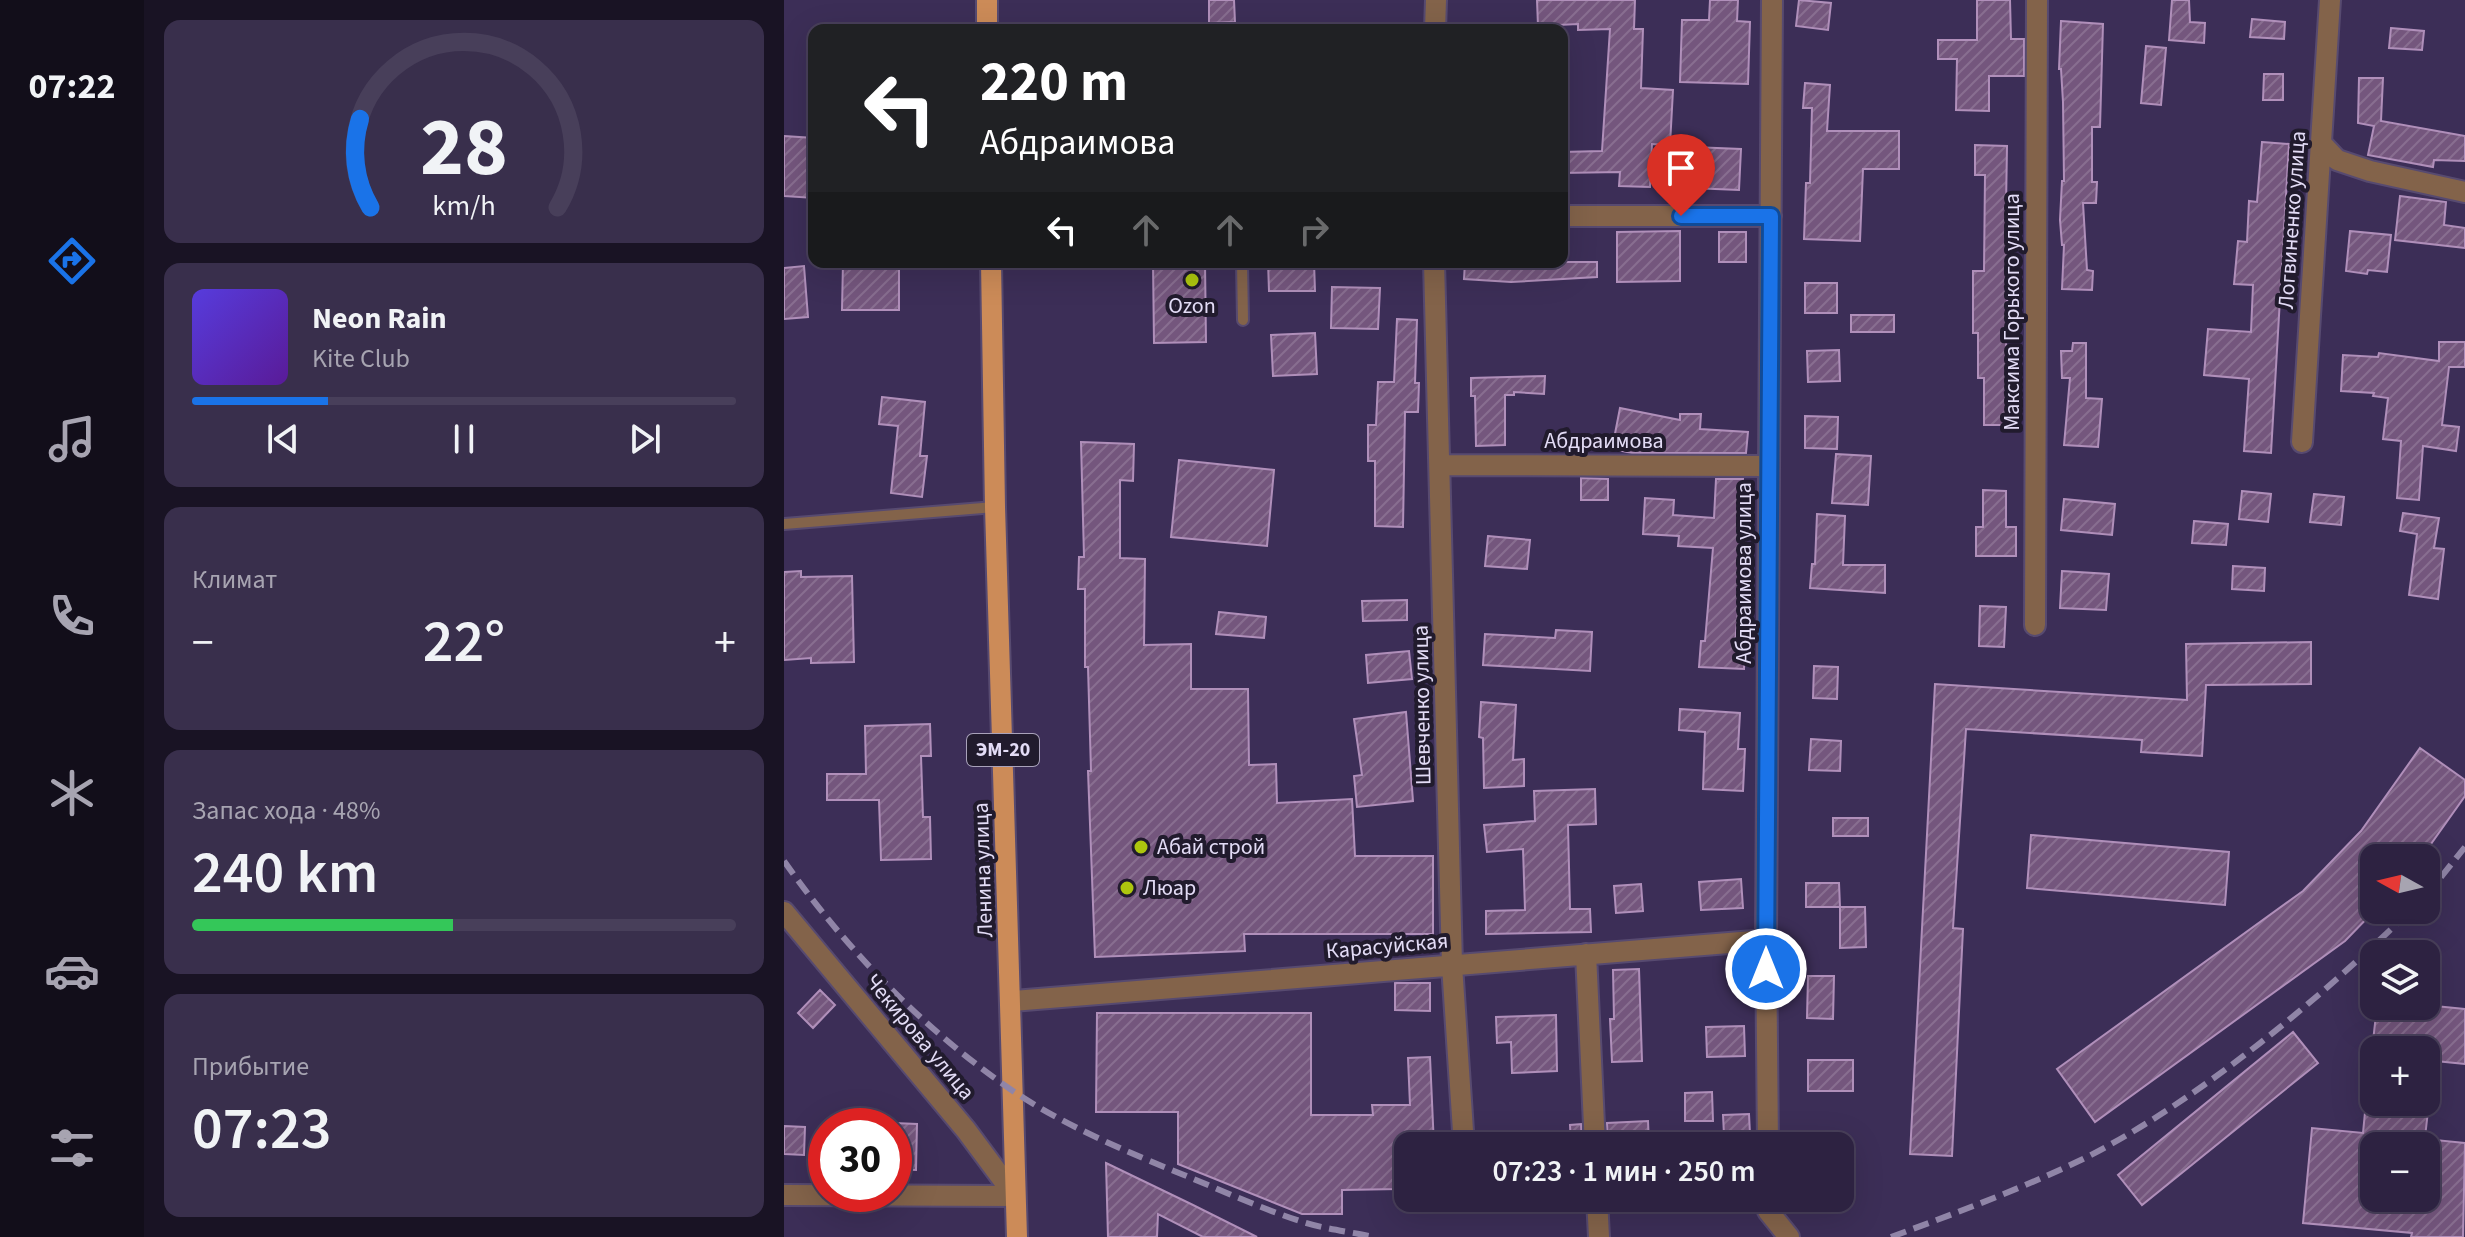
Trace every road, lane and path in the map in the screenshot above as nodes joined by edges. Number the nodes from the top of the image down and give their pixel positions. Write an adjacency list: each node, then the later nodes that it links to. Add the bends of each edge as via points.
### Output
1 (987, 0): 6 (main road)
2 (1436, 0): 7 (street)
3 (1772, 0): 11 (street, Абдраимова улица)
4 (2037, 0): 21 (street, Максима Горького улица)
5 (2330, 0): 8 (street, Логвиненко улица)
6 (987, 24)
7 (1435, 24)
8 (2321, 143): 9 (street, via 2337,160); 16 (street, Логвиненко улица)
9 (2465, 192)
10 (1568, 216): 11 (street)
11 (1771, 216): 18 (street, Абдраимова улица)
12 (991, 268): 19 (main road, Ленина улица / ЭМ-20)
13 (1242, 268): 15 (lane)
14 (1434, 268): 17 (street, Шевченко улица)
15 (1243, 320)
16 (2302, 442)
17 (1440, 465): 18 (street, Абдраимова); 25 (street, Шевченко улица)
18 (1769, 466): 23 (street, Абдраимова улица)
19 (995, 507): 20 (lane); 26 (main road, Ленина улица / ЭМ-20)
20 (784, 524)
21 (2035, 625)
22 (784, 912): 31 (street, Чекирова улица)
23 (1766, 940): 24 (street, Карасуйская); 29 (street, Абдраимова улица)
24 (1586, 954): 25 (street, Карасуйская); 28 (street)
25 (1452, 965): 26 (street, Карасуйская); 27 (street, Шевченко улица)
26 (1012, 1001): 31 (main road, Ленина улица / ЭМ-20)
27 (1463, 1132)
28 (1594, 1132)
29 (1768, 1132)
30 (784, 1195): 31 (street)
31 (1015, 1196): 34 (main road, Ленина улица / ЭМ-20)
32 (1598, 1212): 35 (street)
33 (1773, 1212): 36 (street)
34 (1017, 1237)
35 (1599, 1237)
36 (1789, 1237)

